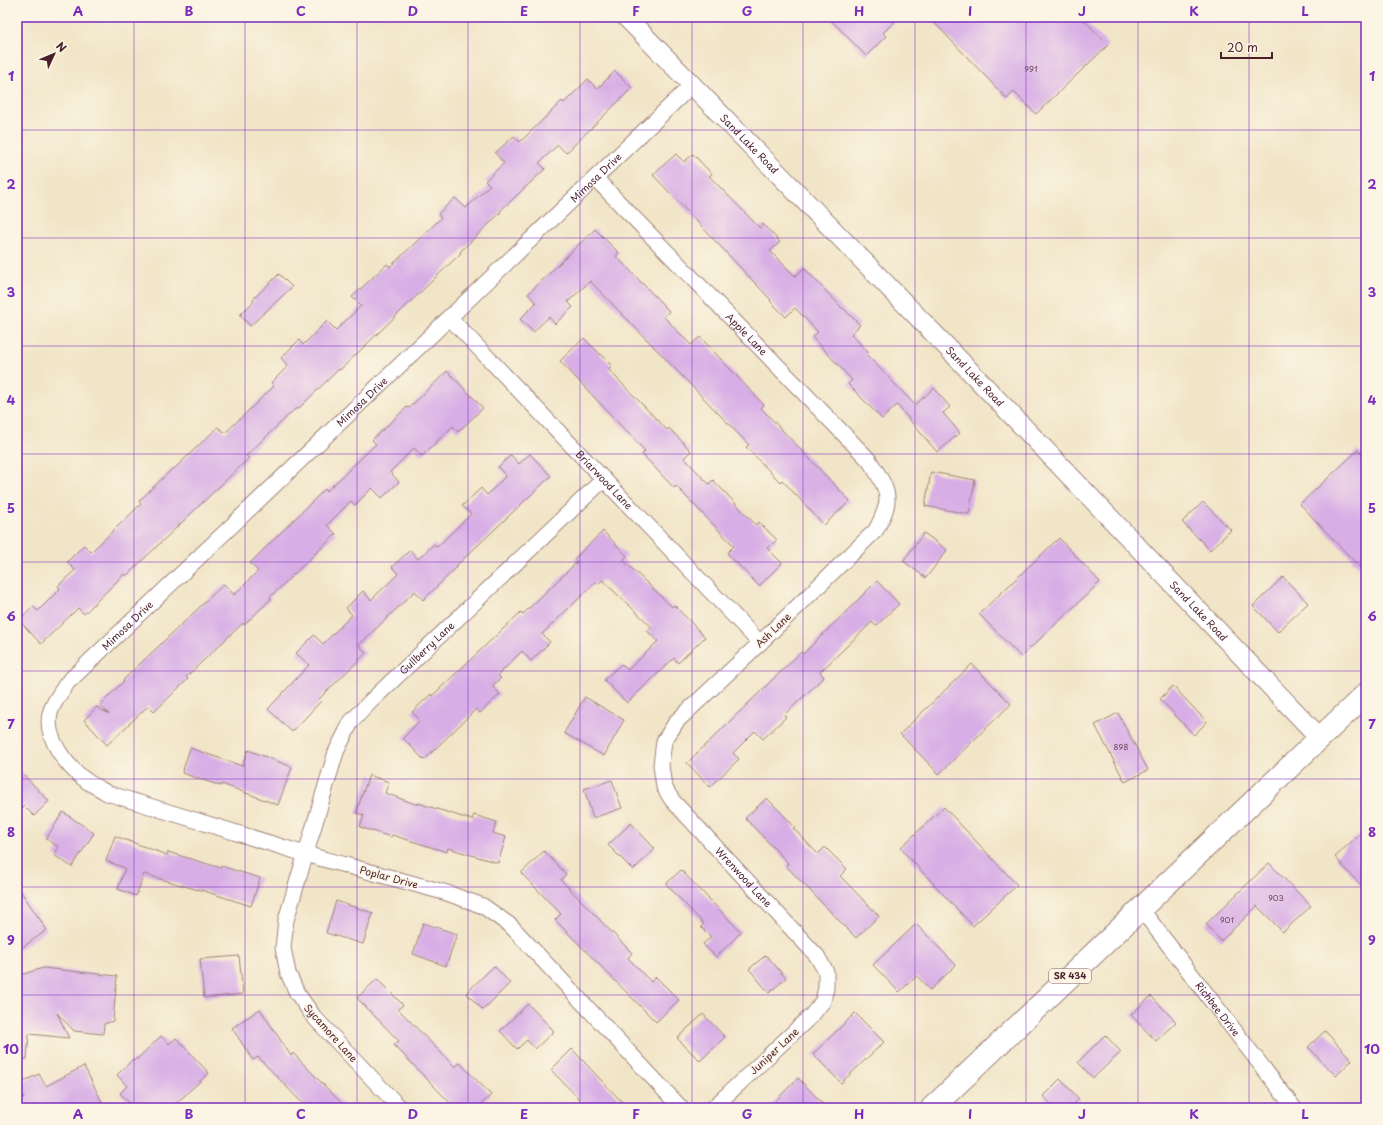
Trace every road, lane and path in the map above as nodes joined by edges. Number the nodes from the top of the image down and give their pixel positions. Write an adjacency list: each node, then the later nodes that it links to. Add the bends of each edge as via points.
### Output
1 (626, 17): 2 (street, Sand Lake Road)
2 (692, 85): 3 (street, Mimosa Drive); 10 (street, Sand Lake Road, via 945,345)
3 (596, 179): 4 (street, Mimosa Drive); 6 (street, Apple Lane, via 869,460 880,477)
4 (449, 317): 5 (street, Briarwood Lane); 9 (street, Mimosa Drive, via 67,683 51,711)
5 (604, 478): 7 (street, Briarwood Lane); 12 (street, Gullberry Lane, via 351,722 336,752)
6 (887, 496): 7 (street, Ash Lane, via 885,511 876,530)
7 (760, 643): 11 (street, Ash Lane, via 677,721 664,741)
8 (1366, 694): 10 (main road, SR 434)
9 (50, 729): 12 (street, Poplar Drive, via 57,749 72,767 107,793)
10 (1320, 738): 13 (main road, SR 434)
11 (661, 765): 14 (street, Wrenwood Lane, via 664,788 672,800 817,956 826,972)
12 (305, 854): 15 (street, Sycamore Lane, via 286,920 282,948 288,973 297,993 314,1017); 16 (street, Poplar Drive, via 447,893 483,906 511,926)
13 (1141, 909): 18 (main road, SR 434); 19 (street, Richbee Drive)
14 (826, 988): 17 (street, Juniper Lane, via 823,1001 812,1015)
15 (400, 1108)
16 (681, 1108)
17 (713, 1108)
18 (932, 1108)
19 (1294, 1108)

